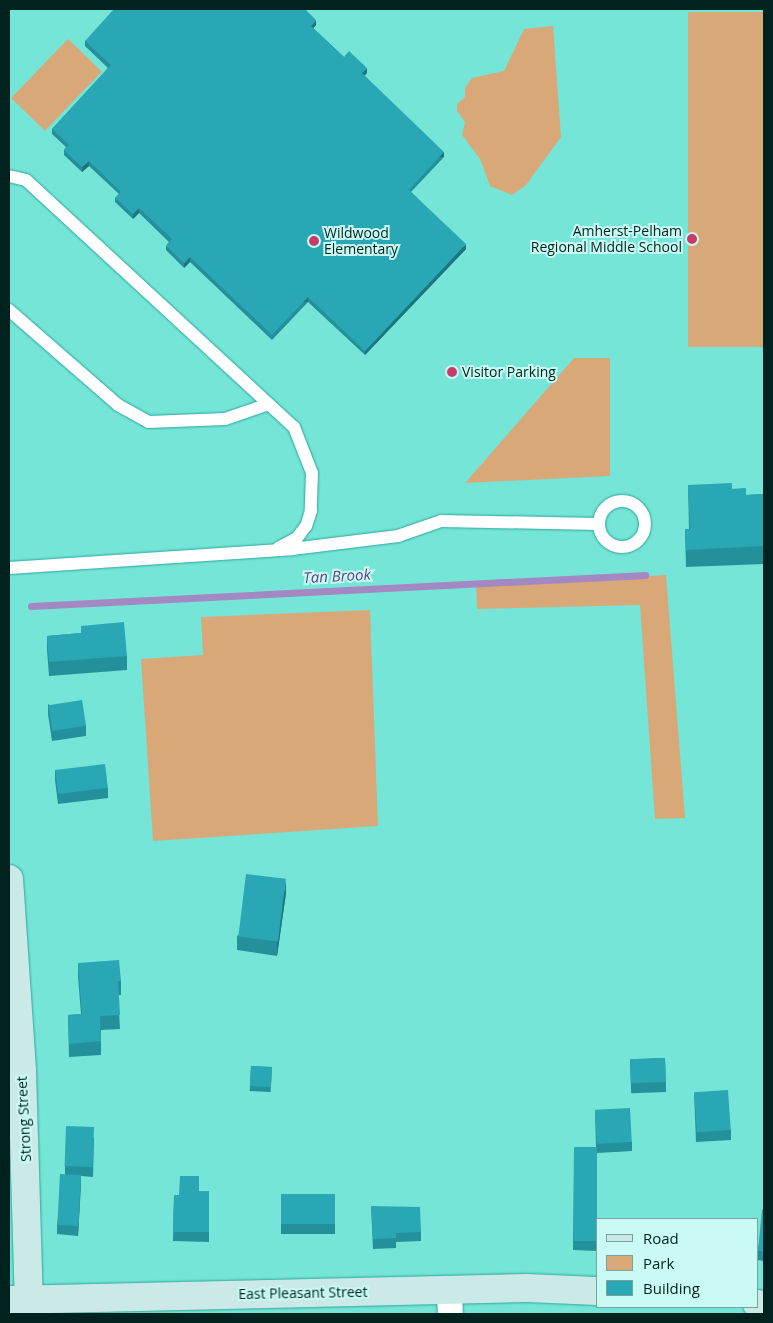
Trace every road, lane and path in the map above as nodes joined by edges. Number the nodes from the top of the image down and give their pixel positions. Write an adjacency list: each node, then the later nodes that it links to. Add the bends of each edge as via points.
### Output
1 (9, 176): 3 (lane, via 26,180)
2 (9, 310): 3 (lane, via 118,405 150,422 225,419)
3 (269, 404): 5 (lane, via 294,427 312,473 311,511 306,526 297,538)
4 (598, 524): 5 (lane, via 441,521 398,536)
5 (269, 550): 6 (lane)
6 (9, 568)
7 (9, 896): 9 (main road, Strong Street, via 22,1070)
8 (596, 1291): 10 (main road, East Pleasant Street)
9 (19, 1300): 10 (main road, East Pleasant Street)
10 (450, 1302)

